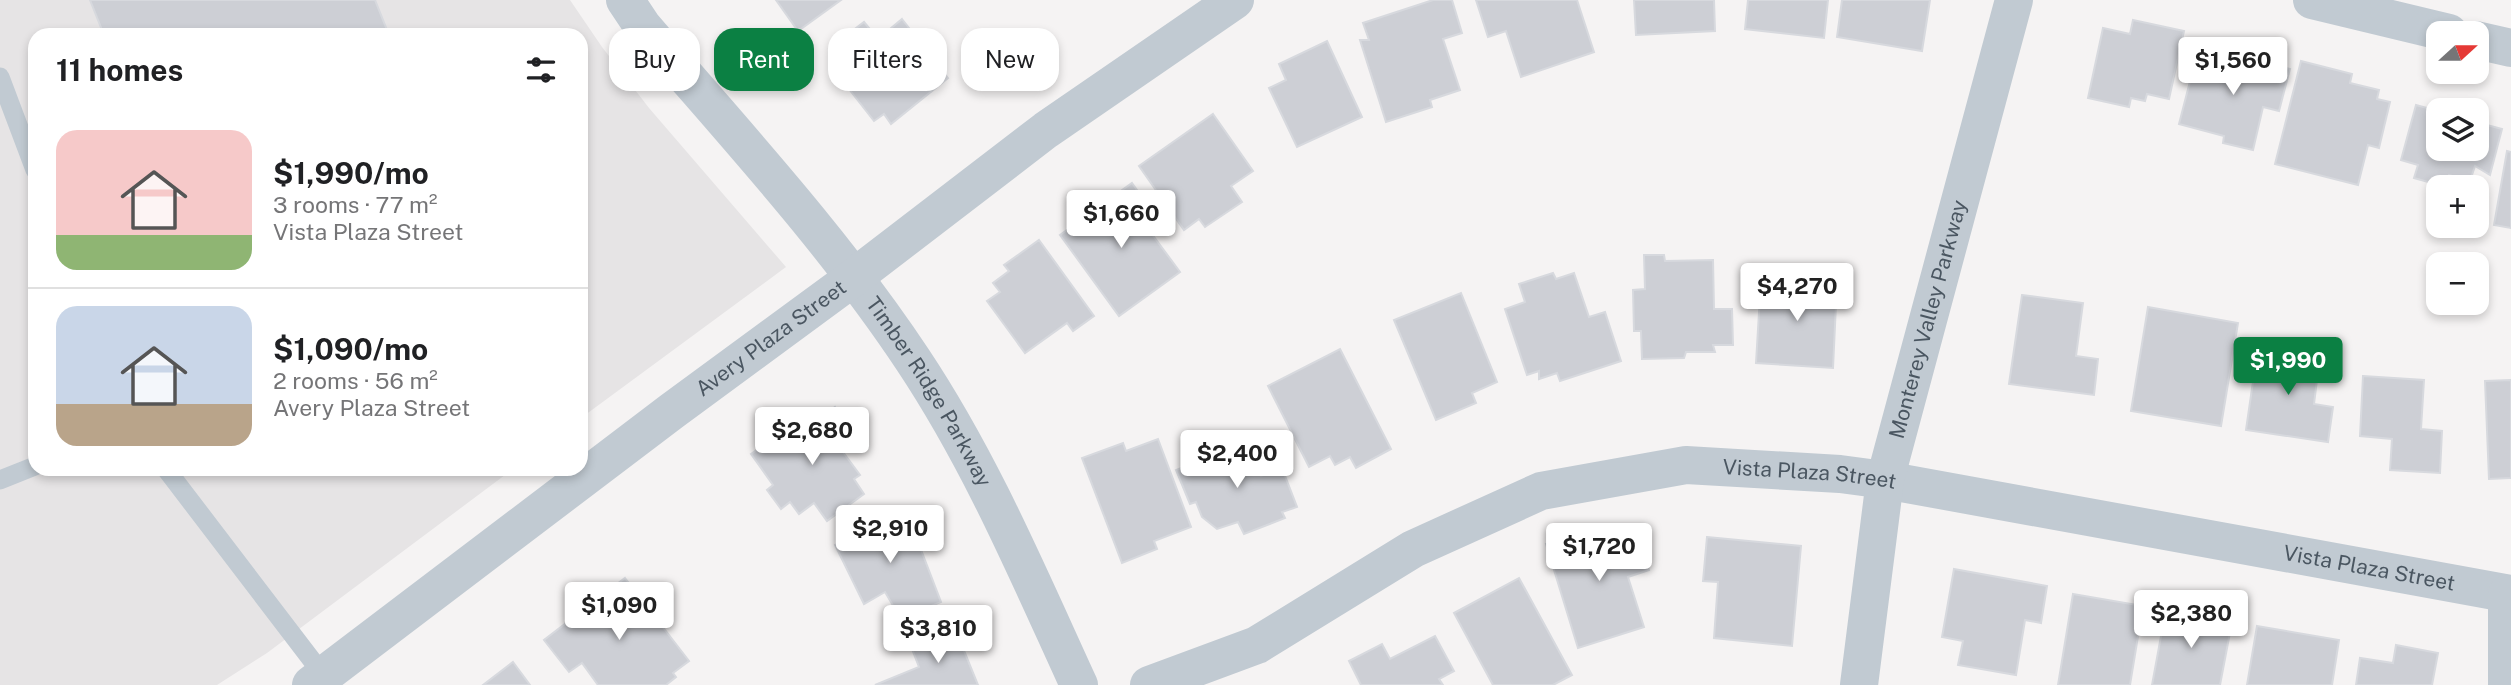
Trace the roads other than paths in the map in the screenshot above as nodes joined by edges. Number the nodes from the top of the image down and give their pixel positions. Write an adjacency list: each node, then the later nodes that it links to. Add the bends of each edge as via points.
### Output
1 (625, 0): 10 (street, Timber Ridge Parkway)
2 (1235, 0): 10 (street, Avery Plaza Street, via 1046,130)
3 (2014, 0): 16 (street, Monterey Valley Parkway)
4 (2312, 0): 5 (street)
5 (2426, 27)
6 (2489, 43): 7 (street)
7 (2511, 48)
8 (0, 77): 9 (lane)
9 (28, 151)
10 (853, 278): 12 (street, Avery Plaza Street); 19 (street, Timber Ridge Parkway, via 913,360 971,454)
11 (28, 469): 15 (lane)
12 (588, 475)
13 (171, 476): 18 (lane)
14 (586, 476): 18 (street, Avery Plaza Street)
15 (0, 480)
16 (1885, 480): 17 (street, Vista Plaza Street); 20 (street, Vista Plaza Street, via 1686,465 1541,491 1413,550 1257,645); 21 (street, Monterey Valley Parkway)
17 (2509, 594): 22 (street)
18 (318, 680)
19 (1079, 685)
20 (1149, 685)
21 (1859, 685)
22 (2507, 685)

